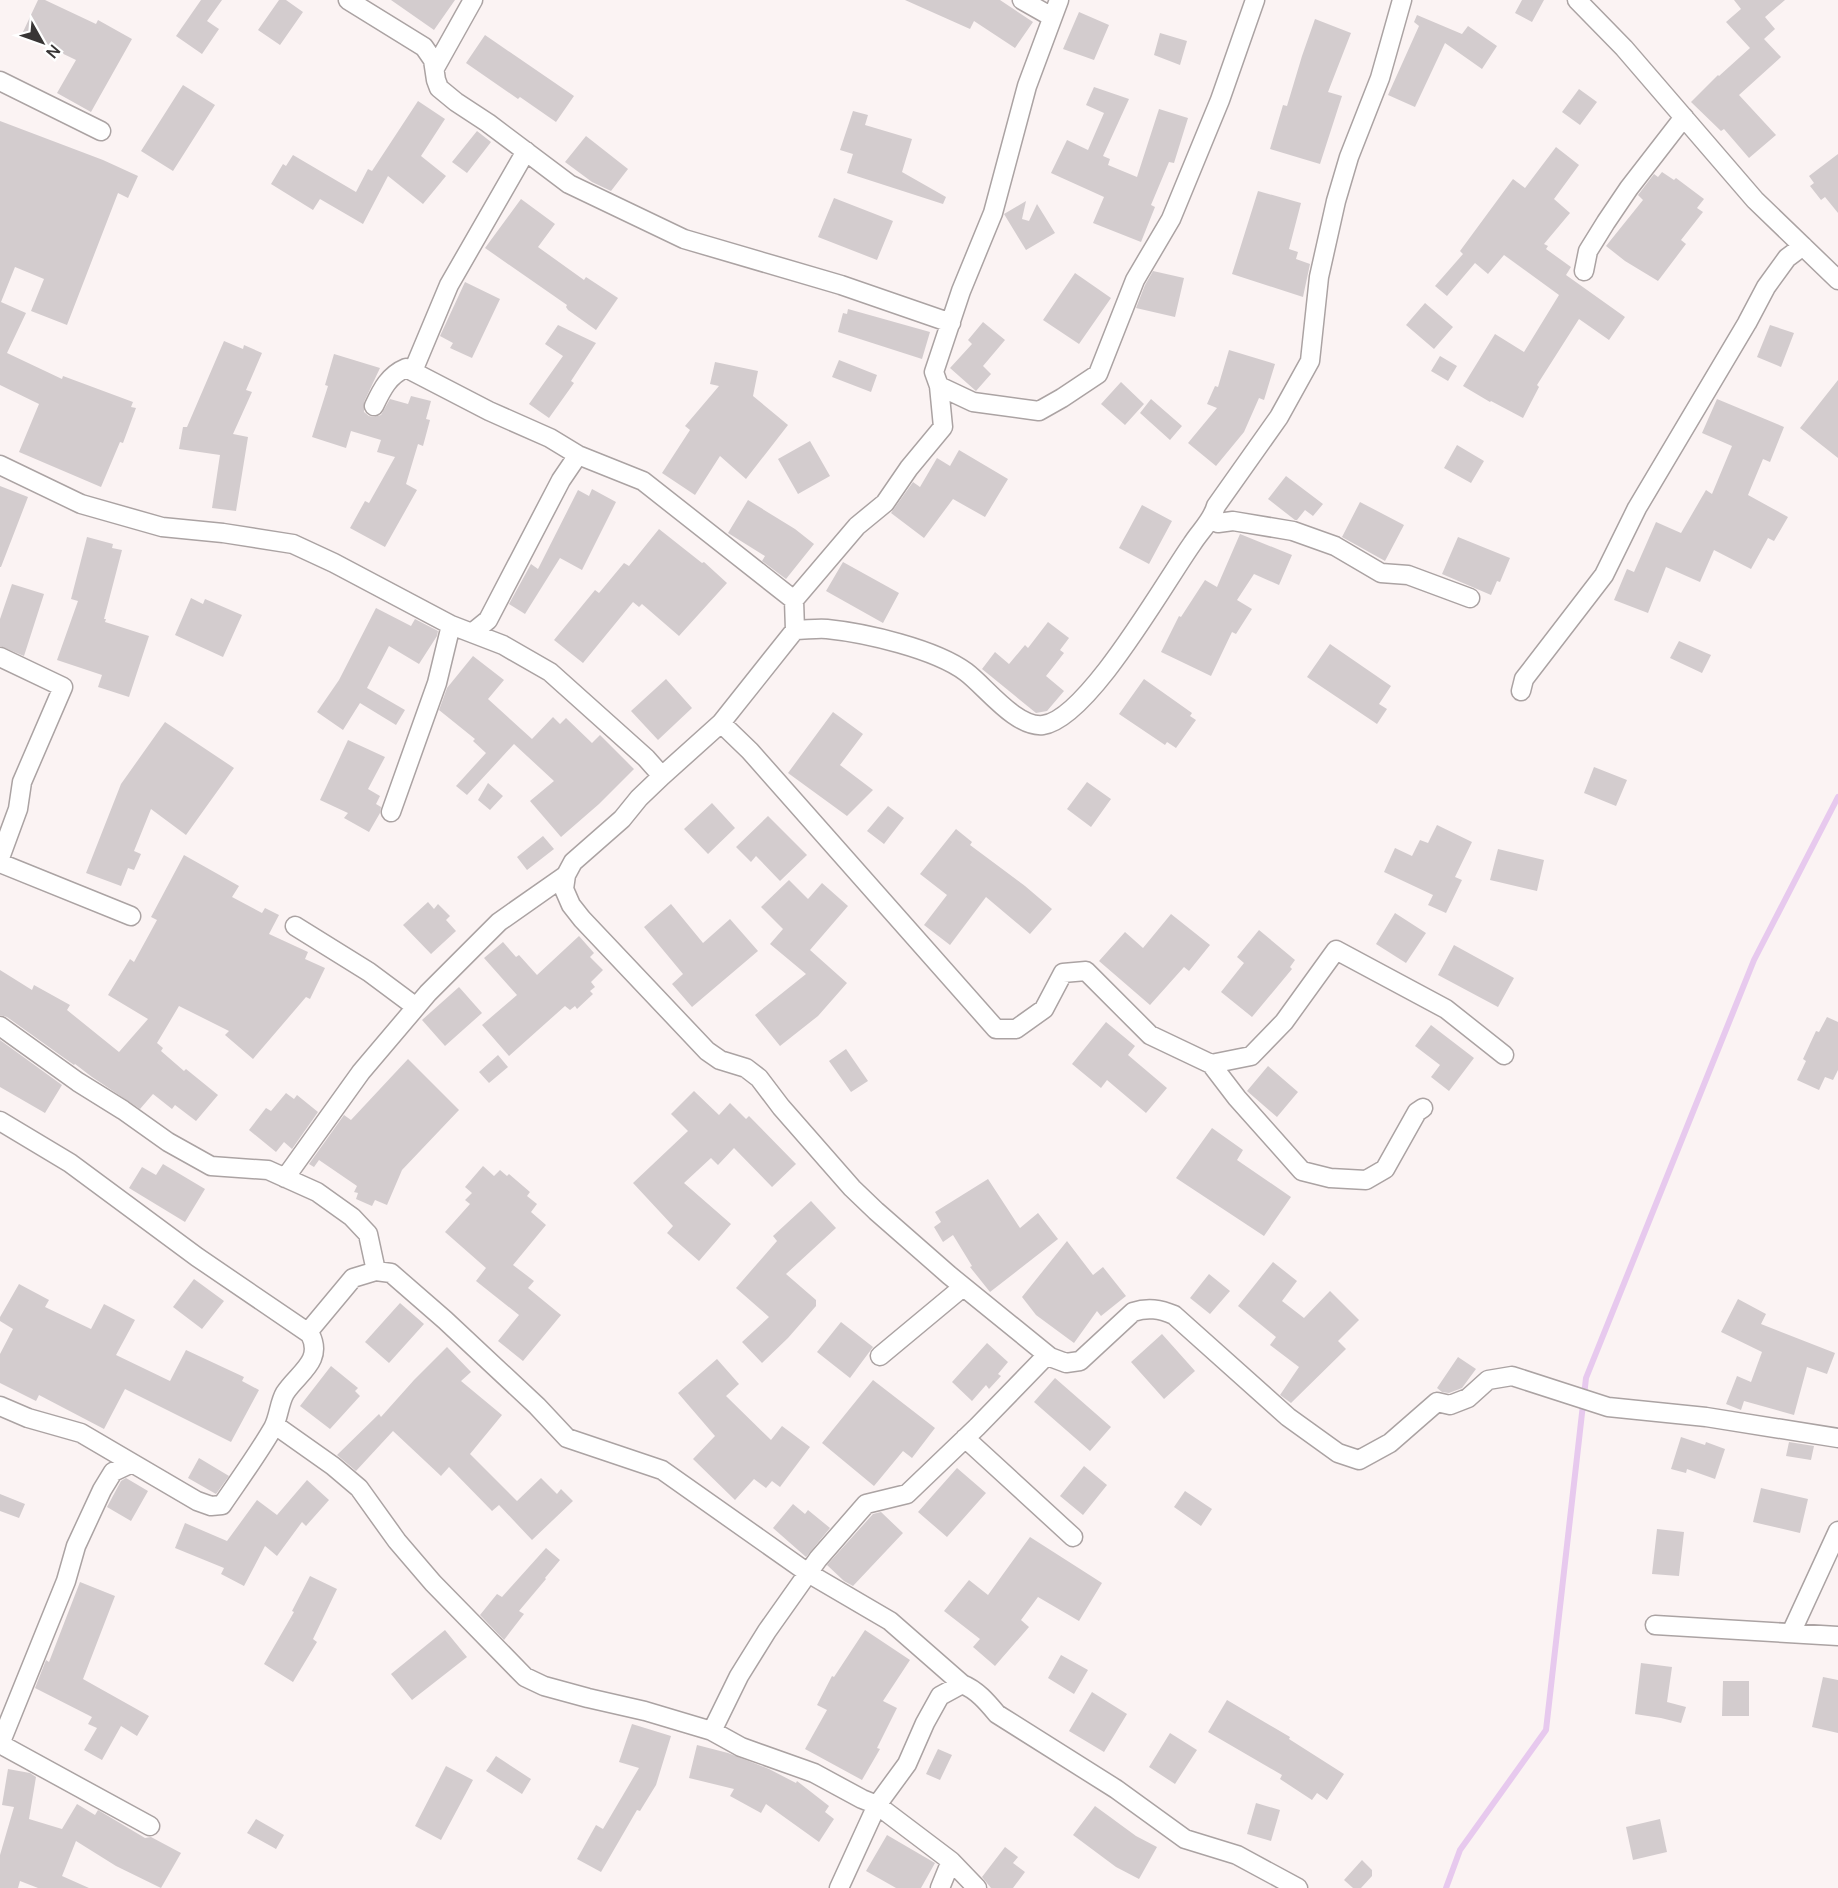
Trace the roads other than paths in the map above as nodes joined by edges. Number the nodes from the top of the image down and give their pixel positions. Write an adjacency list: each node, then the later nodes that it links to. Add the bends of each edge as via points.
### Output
1 (348, 0): 8 (street, via 424,47)
2 (473, 0): 8 (street)
3 (1022, 0): 7 (street)
4 (1255, 0): 18 (street, via 1220,100 1171,219 1135,280 1098,374 1039,411 973,402)
5 (1401, 0): 22 (street, via 1380,78 1348,157 1336,201 1319,277 1310,361 1279,417 1216,506)
6 (1577, 0): 10 (street)
7 (1056, 9): 16 (street, via 1027,86 993,213)
8 (435, 68): 12 (street, via 439,88)
9 (0, 81): 11 (street)
10 (1684, 117): 13 (street, via 1755,200); 14 (street, via 1606,222 1588,251)
11 (101, 131)
12 (526, 152): 16 (street, via 569,184 684,238); 17 (street, via 448,285)
13 (1803, 246): 15 (street); 29 (street, via 1787,258 1766,287 1636,508 1604,575 1524,680)
14 (1584, 271)
15 (1838, 280)
16 (951, 323): 18 (street, via 934,372)
17 (413, 371): 19 (street, via 406,368 396,372); 20 (street)
18 (939, 386): 24 (street, via 943,428 885,503 857,526)
19 (374, 406)
20 (578, 454): 24 (street, via 644,481); 27 (street, via 488,620)
21 (0, 465): 25 (street, via 81,504 162,527 293,544)
22 (1213, 516): 23 (street, via 1218,523 1233,521 1293,531 1335,546 1381,573 1408,575); 26 (street, via 1110,666 1068,713 1043,725 1021,721 948,661 892,640 826,629)
23 (1470, 598)
24 (794, 600): 26 (street)
25 (451, 625): 27 (street); 32 (street, via 437,682)
26 (795, 630): 30 (street)
27 (472, 633): 31 (street, via 503,645 550,672)
28 (0, 657): 33 (street, via 63,687 22,782 18,809)
29 (1521, 691)
30 (721, 723): 31 (street); 40 (street, via 996,1029 1016,1029 1044,1009 1063,973 1086,971 1150,1035)
31 (662, 776): 34 (street, via 622,819 573,862)
32 (391, 812)
33 (0, 861): 35 (street)
34 (566, 875): 37 (street, via 499,922); 45 (street, via 564,889 582,920 707,1051 759,1078 852,1188)
35 (131, 916)
36 (295, 926): 37 (street)
37 (416, 1007): 43 (street, via 361,1072)
38 (0, 1026): 43 (street, via 168,1142 211,1166 268,1170)
39 (1504, 1055): 40 (street, via 1446,1009 1336,950 1284,1022 1251,1056)
40 (1211, 1064): 41 (street, via 1302,1171 1330,1178 1366,1180 1385,1169)
41 (1423, 1108)
42 (2, 1124): 46 (street, via 70,1163 197,1257)
43 (285, 1178): 44 (street, via 317,1192 368,1234)
44 (376, 1271): 46 (street, via 353,1278); 58 (street, via 391,1273 408,1286 567,1438 662,1470)
45 (963, 1287): 47 (street); 48 (street)
46 (308, 1332): 50 (street, via 314,1342 314,1353 284,1394)
47 (1047, 1355): 51 (street); 52 (street, via 1066,1363 1080,1361 1132,1312 1159,1309 1174,1315 1288,1417 1338,1453 1359,1460 1390,1443 1437,1402 1450,1405 1468,1398 1488,1380 1512,1376 1608,1407 1706,1417)
48 (880, 1356)
49 (0, 1406): 53 (street, via 81,1433)
50 (275, 1425): 54 (street, via 222,1505 197,1501); 63 (street, via 359,1488 433,1583 525,1677 544,1686)
51 (965, 1438): 57 (street); 58 (street, via 907,1494 866,1504)
52 (1838, 1438)
53 (106, 1448): 54 (street); 55 (street)
54 (132, 1462): 55 (street)
55 (113, 1472): 64 (street, via 76,1546 66,1581)
56 (1838, 1531): 60 (street)
57 (1073, 1538)
58 (808, 1573): 62 (street, via 890,1621); 63 (street, via 761,1640)
59 (1655, 1625): 60 (street)
60 (1791, 1633): 61 (street)
61 (1838, 1636)
62 (962, 1684): 65 (street, via 940,1696 907,1764); 71 (street, via 997,1714 1116,1789 1185,1839 1237,1855)
63 (712, 1731): 65 (street, via 741,1747 814,1773)
64 (0, 1744): 66 (street)
65 (877, 1805): 67 (street); 68 (street)
66 (150, 1826)
67 (951, 1862): 69 (street); 70 (street)
68 (839, 1888)
69 (940, 1888)
70 (977, 1888)
71 (1298, 1888)

